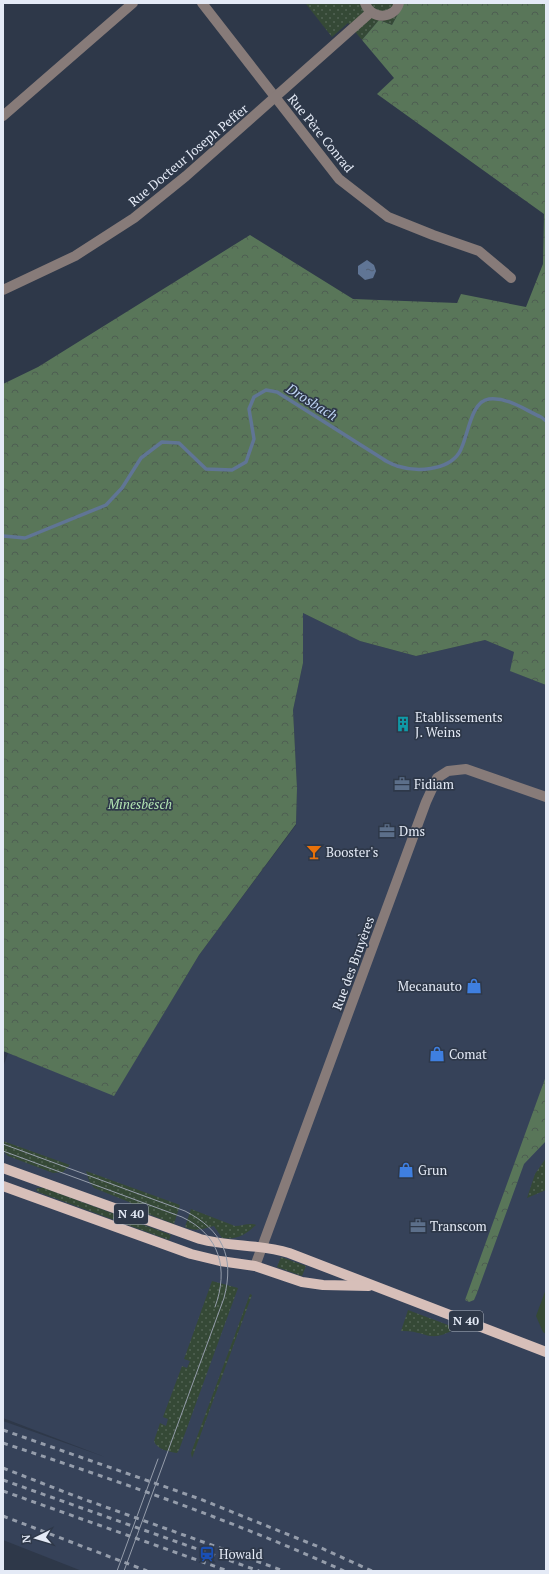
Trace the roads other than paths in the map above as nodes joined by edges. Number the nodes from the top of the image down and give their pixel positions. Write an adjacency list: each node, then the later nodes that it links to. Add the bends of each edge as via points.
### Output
1 (133, 3): 6 (street)
2 (202, 3): 5 (street, Rue Père Conrad)
3 (399, 3): 4 (street, Rue Docteur Joseph Peffer, via 395,11 387,16 381,16)
4 (368, 8): 5 (street, Rue Docteur Joseph Peffer)
5 (275, 97): 7 (street, Rue Père Conrad, via 339,179 357,194 388,217 479,251); 8 (street, Rue Docteur Joseph Peffer, via 134,218 75,256)
6 (3, 116)
7 (511, 278)
8 (3, 290)
9 (546, 797): 12 (street, Rue des Bruyères, via 466,769 448,770 438,778 426,802)
10 (3, 1168): 12 (main road, N 40, via 200,1239 234,1246)
11 (3, 1186): 13 (main road, N 40, via 191,1254 220,1262)
12 (262, 1247): 13 (street, Rue des Bruyères); 14 (main road, N 40, via 289,1253)
13 (255, 1266): 14 (main road, N 40, via 302,1282)
14 (376, 1286): 15 (main road, N 40)
15 (546, 1352)

